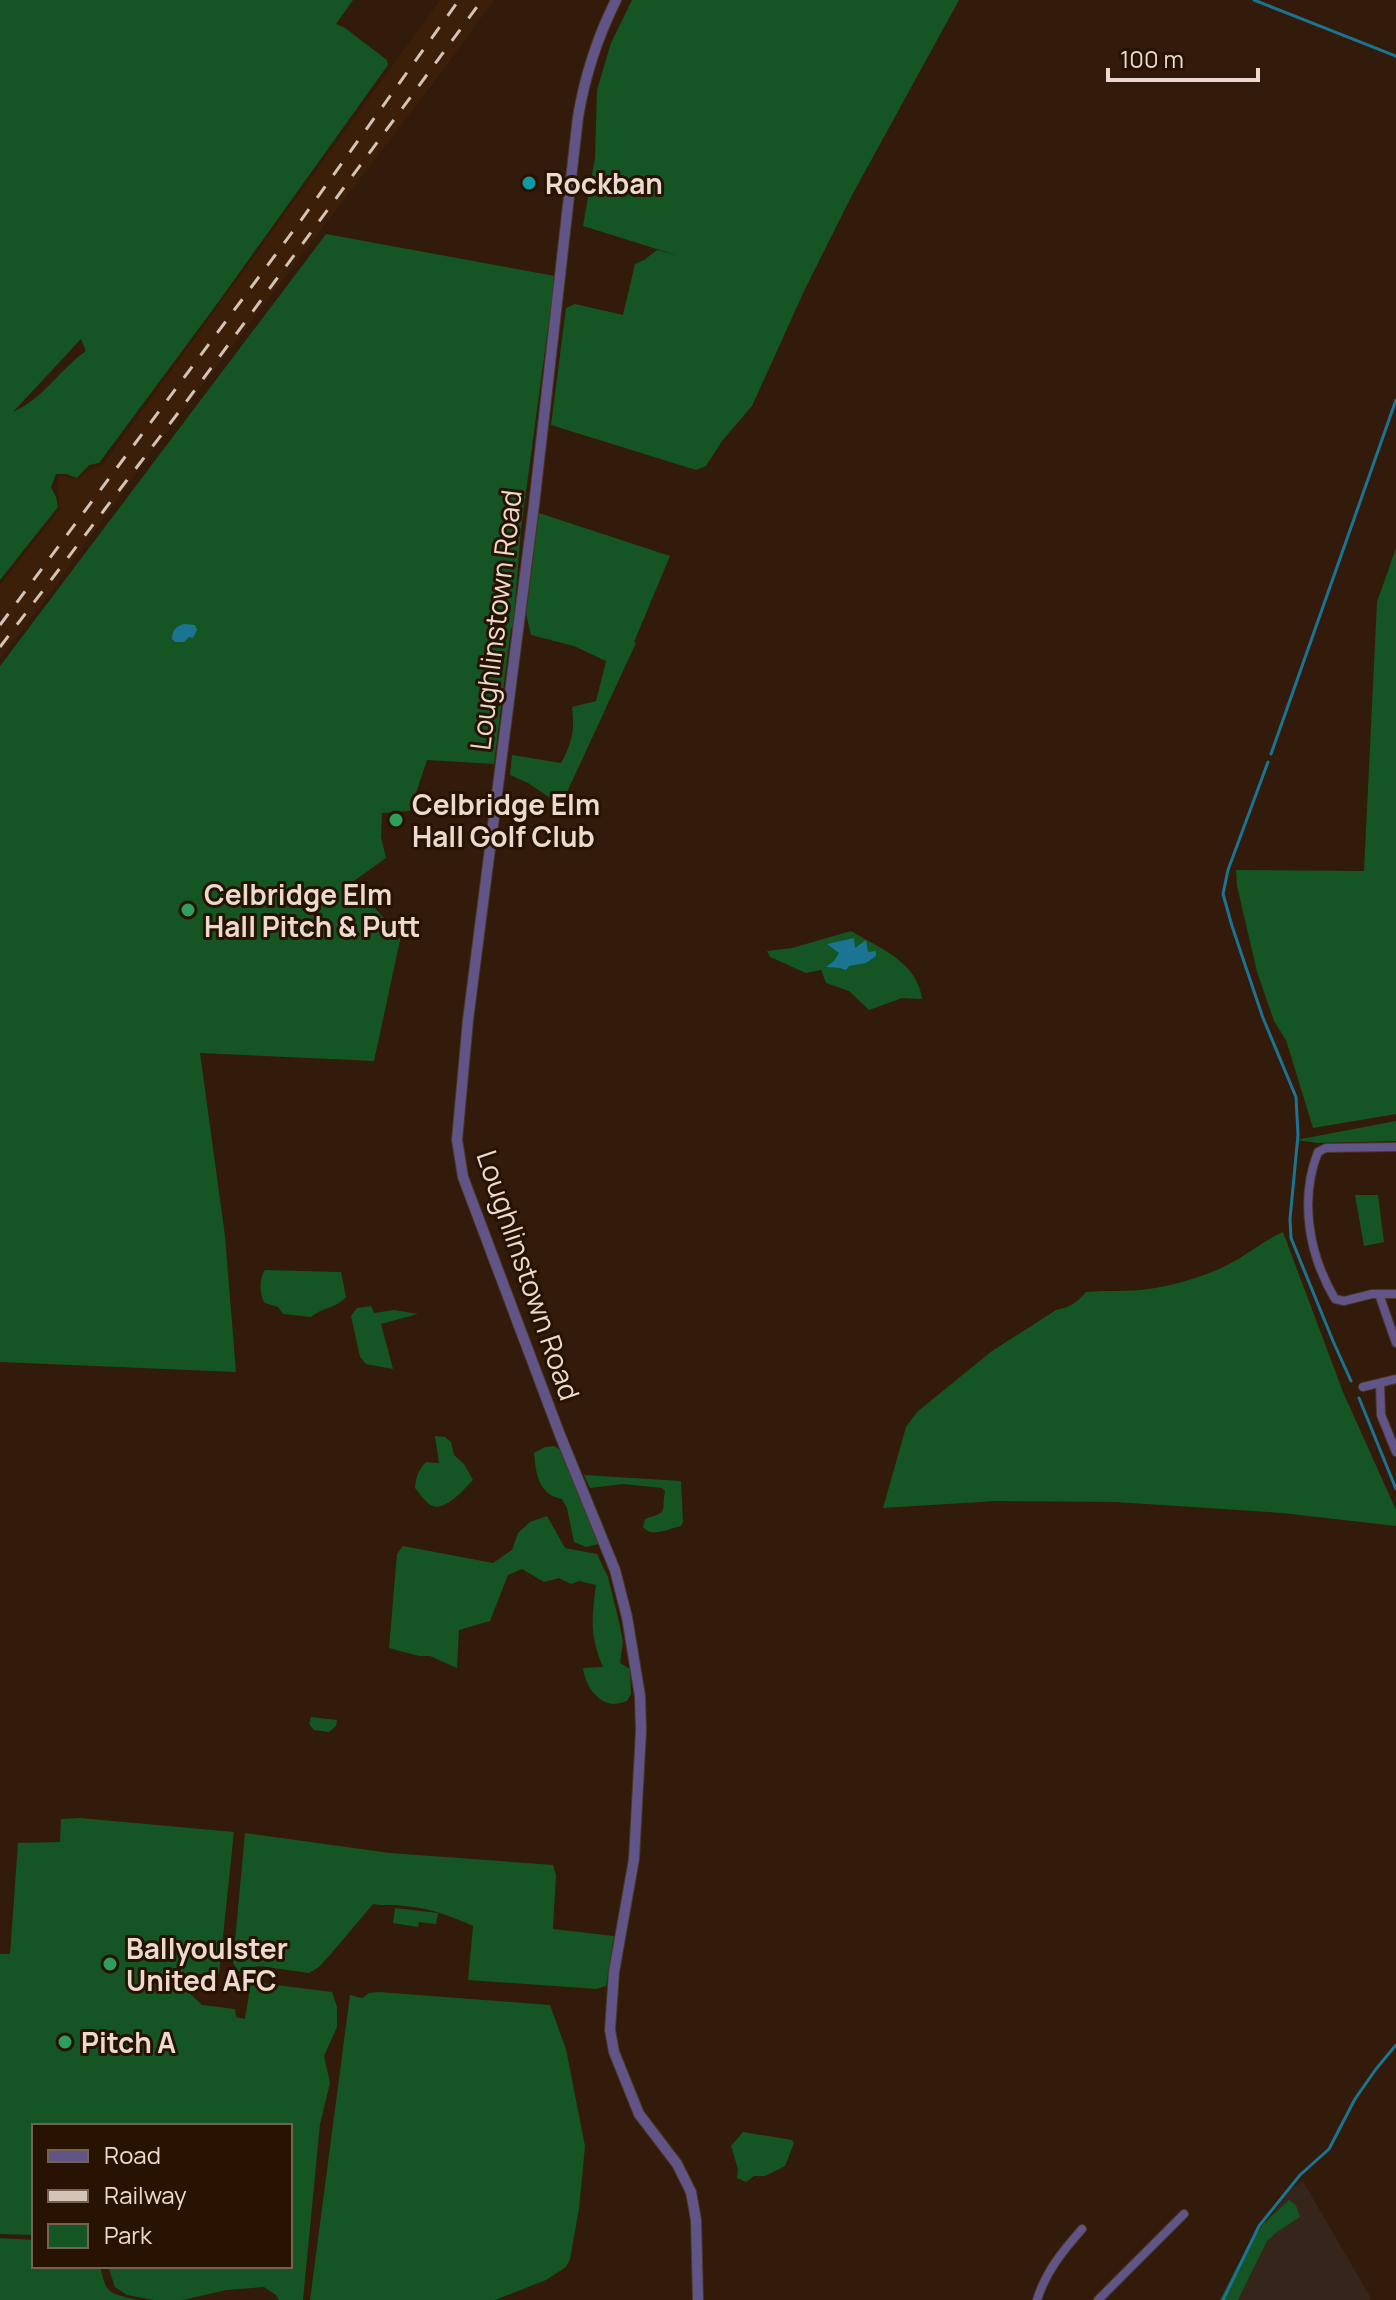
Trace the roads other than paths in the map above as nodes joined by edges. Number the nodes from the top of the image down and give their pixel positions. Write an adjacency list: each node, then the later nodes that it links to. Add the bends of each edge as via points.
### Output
1 (615, 0): 12 (street, Loughlinstown Road, via 594,48 578,117 457,1140 463,1177 615,1570 627,1617 641,1731 634,1859 614,1972 610,2030 639,2114 691,2192)
2 (1396, 1147): 3 (street, via 1318,1152 1308,1194 1309,1226 1332,1296 1339,1301)
3 (1379, 1294): 4 (street); 5 (street)
4 (1396, 1294)
5 (1396, 1343)
6 (1396, 1379): 7 (street)
7 (1380, 1383): 8 (street); 9 (street, via 1381,1415)
8 (1363, 1387)
9 (1396, 1452)
10 (1184, 2214): 14 (street)
11 (1082, 2229): 13 (street, via 1054,2262)
12 (698, 2300)
13 (1037, 2300)
14 (1098, 2300)

